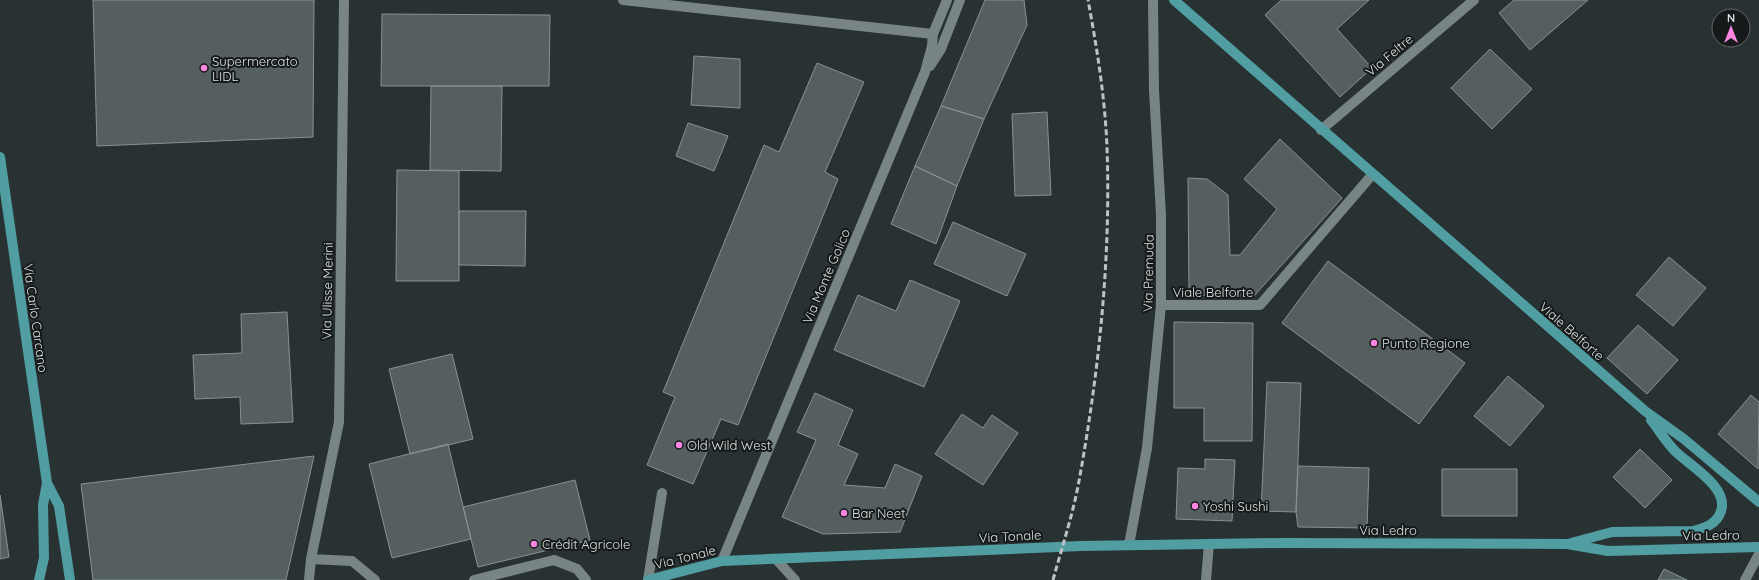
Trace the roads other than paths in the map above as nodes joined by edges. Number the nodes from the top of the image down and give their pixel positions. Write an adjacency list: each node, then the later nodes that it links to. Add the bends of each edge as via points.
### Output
1 (344, 0): 23 (street, Via Ulisse Merini, via 339,422)
2 (622, 0): 8 (street)
3 (947, 0): 8 (street, Via Monte Golico)
4 (960, 0): 9 (street, via 941,50)
5 (1153, 0): 13 (street, Via Premuda, via 1154,90 1161,215)
6 (1174, 0): 10 (main road, Viale Belforte)
7 (1474, 0): 10 (street, Via Feltre)
8 (933, 34): 9 (street, Via Monte Golico)
9 (925, 72): 25 (street, Via Monte Golico)
10 (1321, 130): 12 (main road, Viale Belforte)
11 (0, 157): 15 (main road, Via Carlo Carcano)
12 (1372, 175): 13 (street, Viale Belforte, via 1260,306); 14 (main road, Viale Belforte)
13 (1161, 306): 20 (street, Via Premuda, via 1147,448)
14 (1645, 412): 17 (main road, Viale Belforte, via 1684,439); 19 (main road, Via Ledro, via 1674,451 1715,485 1722,499 1720,516 1705,528 1693,531 1612,532)
15 (47, 483): 27 (main road, Via Carlo Carcano, via 43,505 44,558); 28 (main road, Via Carlo Carcano, via 59,506)
16 (662, 493): 32 (street)
17 (1759, 502)
18 (1209, 544): 19 (main road, Via Ledro); 20 (main road, Via Tonale); 34 (street)
19 (1567, 544): 21 (main road, Via Ledro, via 1608,551)
20 (1129, 545): 24 (main road, Via Tonale)
21 (1759, 547)
22 (1759, 554): 35 (street)
23 (311, 559): 29 (street, Via Ulisse Merini); 30 (street, via 352,562)
24 (776, 559): 25 (main road, Via Tonale); 33 (street)
25 (722, 561): 32 (main road, Via Tonale)
26 (479, 579): 31 (street, via 554,560 577,569)
27 (39, 580)
28 (70, 580)
29 (309, 580)
30 (374, 580)
31 (586, 580)
32 (648, 580)
33 (795, 580)
34 (1206, 580)
35 (1745, 580)

